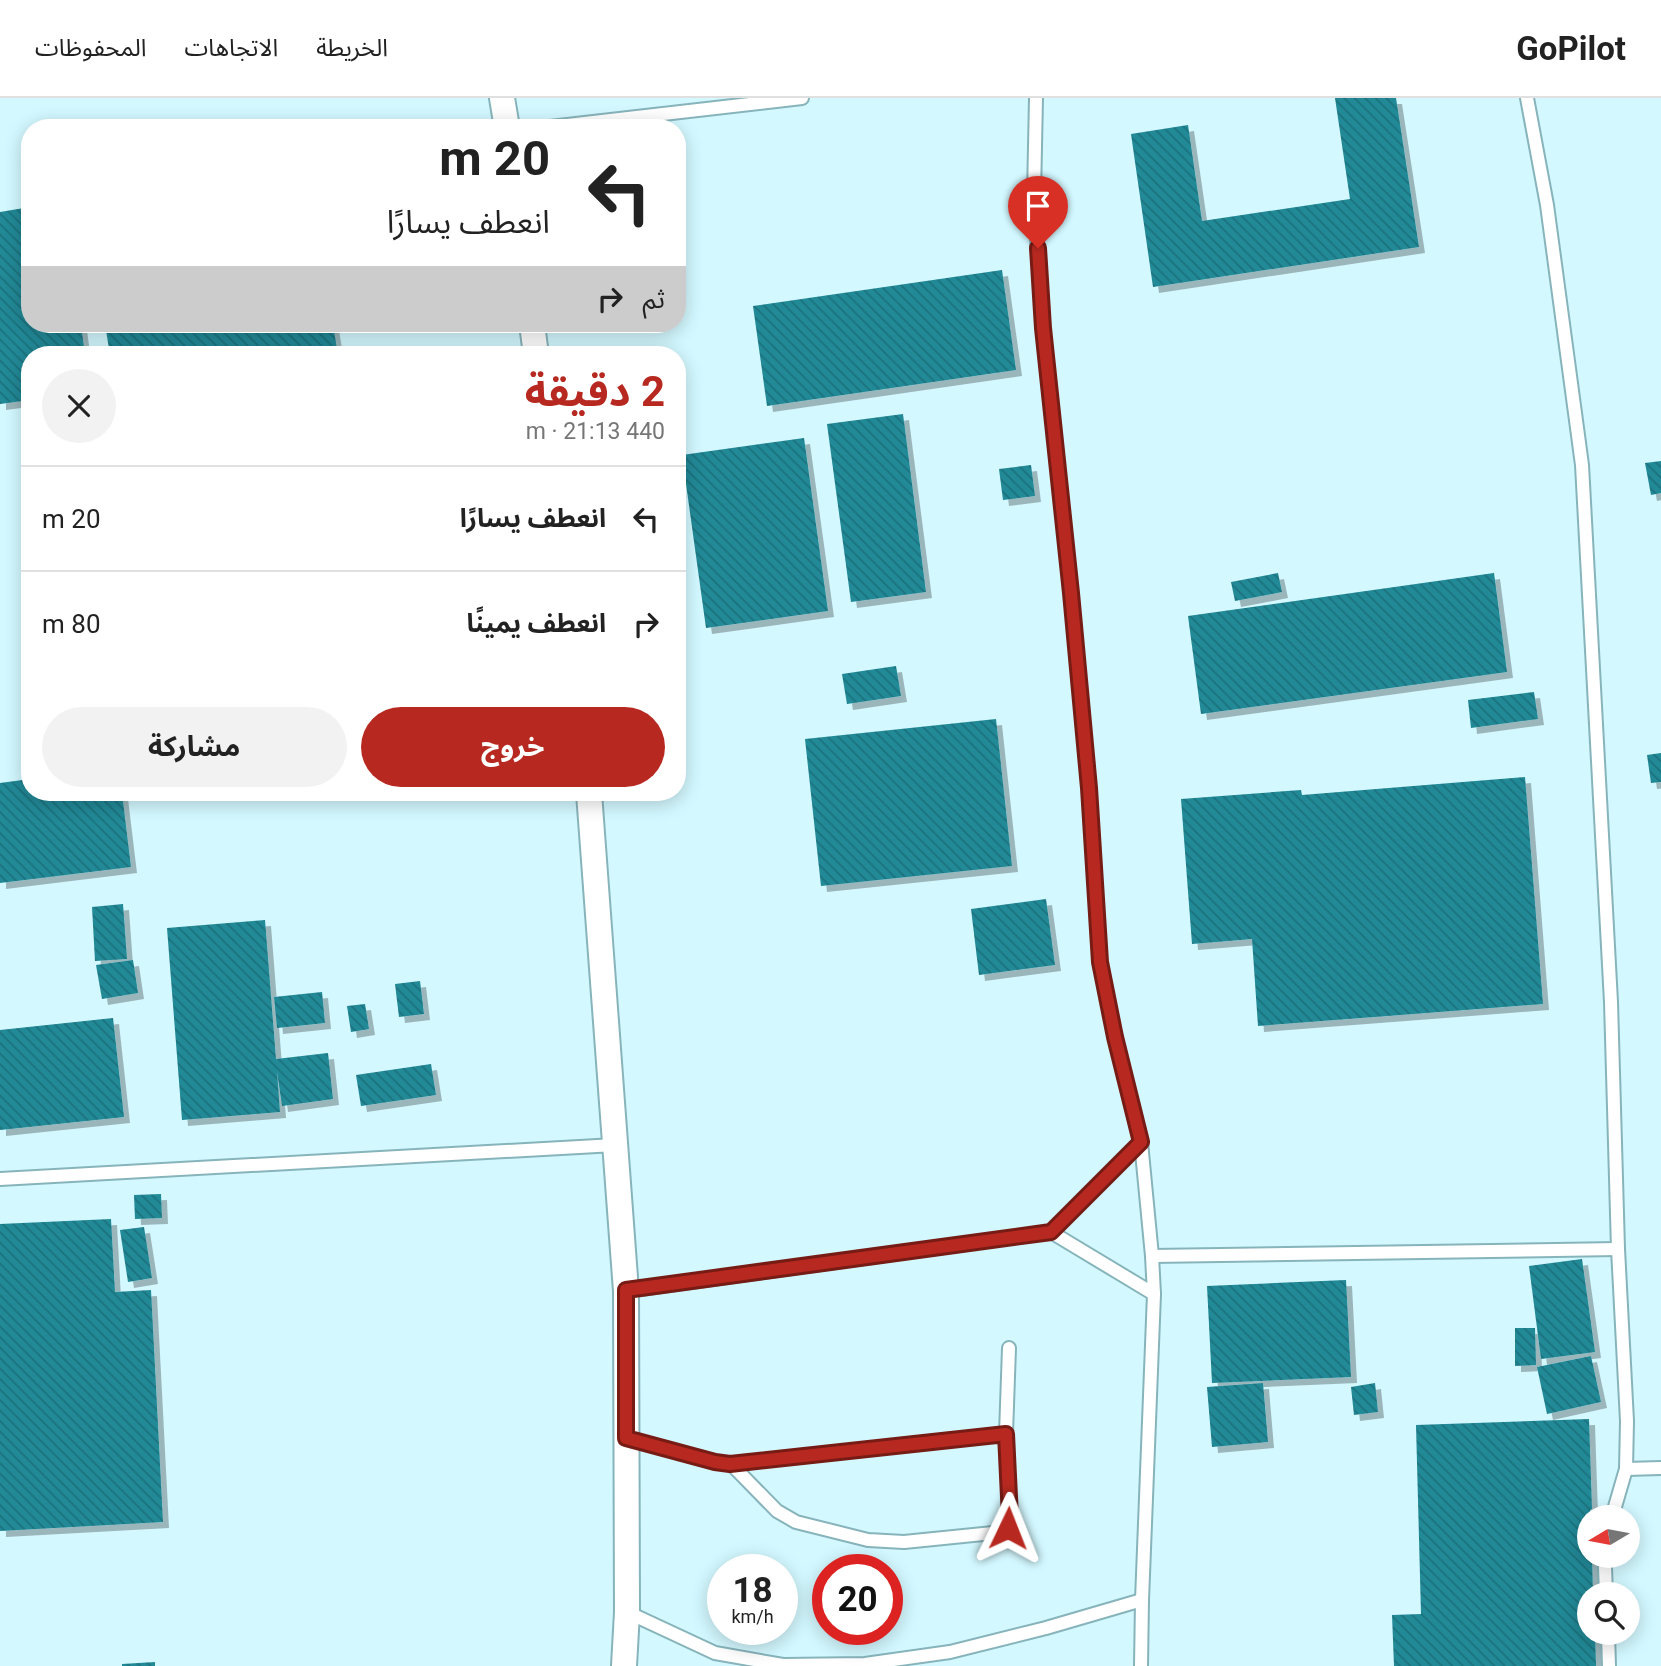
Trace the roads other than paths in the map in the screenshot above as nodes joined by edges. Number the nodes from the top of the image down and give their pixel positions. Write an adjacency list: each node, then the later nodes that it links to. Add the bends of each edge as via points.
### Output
1 (502, 98): 5 (street)
2 (802, 98): 6 (lane)
3 (1037, 98): 8 (lane, via 1034,195 1042,314 1089,788 1100,962)
4 (1527, 98): 12 (lane, via 1547,205 1582,465 1611,1002)
5 (506, 119)
6 (619, 119)
7 (590, 801): 9 (street)
8 (1141, 1142): 11 (lane); 13 (lane)
9 (615, 1146): 10 (lane); 14 (street)
10 (0, 1179)
11 (1051, 1232): 14 (lane); 15 (lane)
12 (1618, 1249): 13 (lane); 21 (lane)
13 (1152, 1256): 15 (lane)
14 (626, 1290): 18 (street)
15 (1154, 1294): 23 (lane)
16 (1009, 1348): 17 (lane)
17 (1006, 1434): 19 (lane); 19 (lane, via 1010,1518 1003,1532 904,1542 835,1532 786,1517)
18 (626, 1438): 19 (lane); 24 (street)
19 (730, 1464)
20 (1661, 1468): 21 (lane)
21 (1626, 1469): 22 (lane)
22 (1616, 1505)
23 (1142, 1600): 24 (lane, via 950,1653 865,1664 783,1665 715,1653); 27 (lane)
24 (627, 1612): 26 (street)
25 (1608, 1645): 28 (lane)
26 (624, 1666)
27 (1141, 1666)
28 (1609, 1666)

